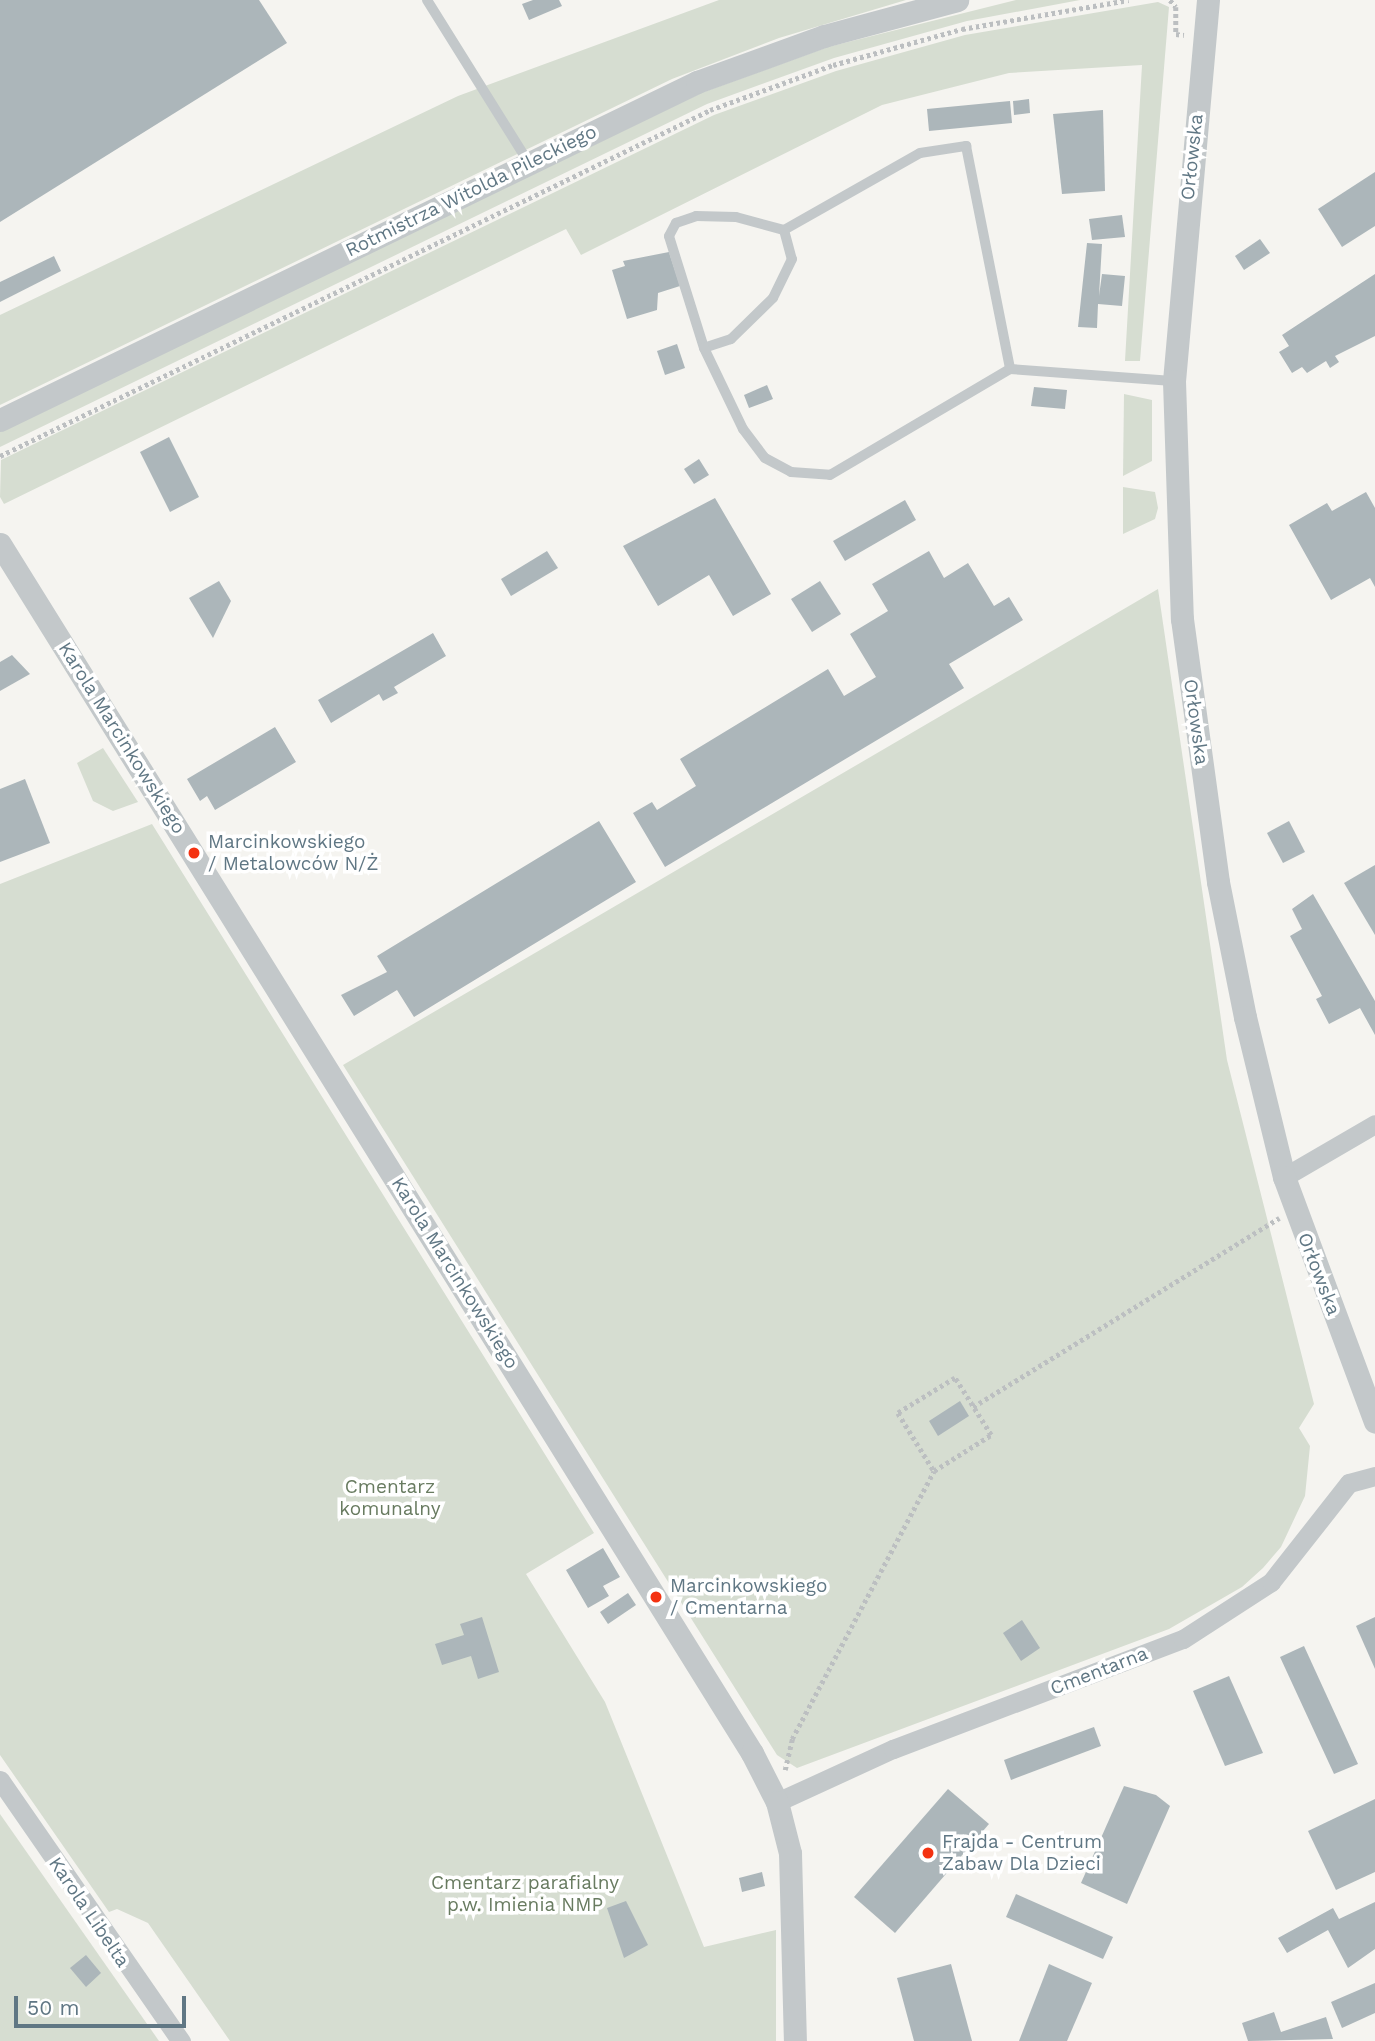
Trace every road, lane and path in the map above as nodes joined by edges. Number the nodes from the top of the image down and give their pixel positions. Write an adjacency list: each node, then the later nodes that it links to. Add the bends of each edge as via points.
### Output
1 (427, 0): 5 (lane)
2 (957, 0): 5 (street, Rotmistrza Witolda Pileckiego, via 824,36 697,82)
3 (1128, 0): 11 (path, via 962,29 833,65 710,110)
4 (1208, 0): 9 (street, Orłowska)
5 (529, 163): 10 (street, Rotmistrza Witolda Pileckiego)
6 (783, 230): 7 (lane, via 792,259 773,298 731,339); 7 (lane, via 736,216 676,223 669,236); 8 (lane, via 920,153 966,146)
7 (704, 348): 8 (lane, via 743,429 765,458 791,472 830,475)
8 (1010, 369): 9 (lane)
9 (1174, 381): 14 (street, Orłowska, via 1187,658 1218,882)
10 (0, 420)
11 (0, 456)
12 (0, 544): 21 (street, Karola Marcinkowskiego, via 656,1597)
13 (1375, 1124): 14 (street)
14 (1284, 1177): 15 (street, Orłowska)
15 (1294, 1208): 16 (path); 17 (street, Orłowska)
16 (973, 1407): 18 (path, via 991,1435); 18 (path, via 955,1378 898,1413)
17 (1375, 1422)
18 (934, 1471): 21 (path, via 792,1739)
19 (1375, 1476): 21 (street, Cmentarna, via 1349,1483 1270,1582 1183,1639 893,1749)
20 (0, 1780): 22 (street, Karola Libelta)
21 (777, 1802): 23 (street, Karola Marcinkowskiego, via 793,1877)
22 (181, 2041)
23 (794, 2041)

